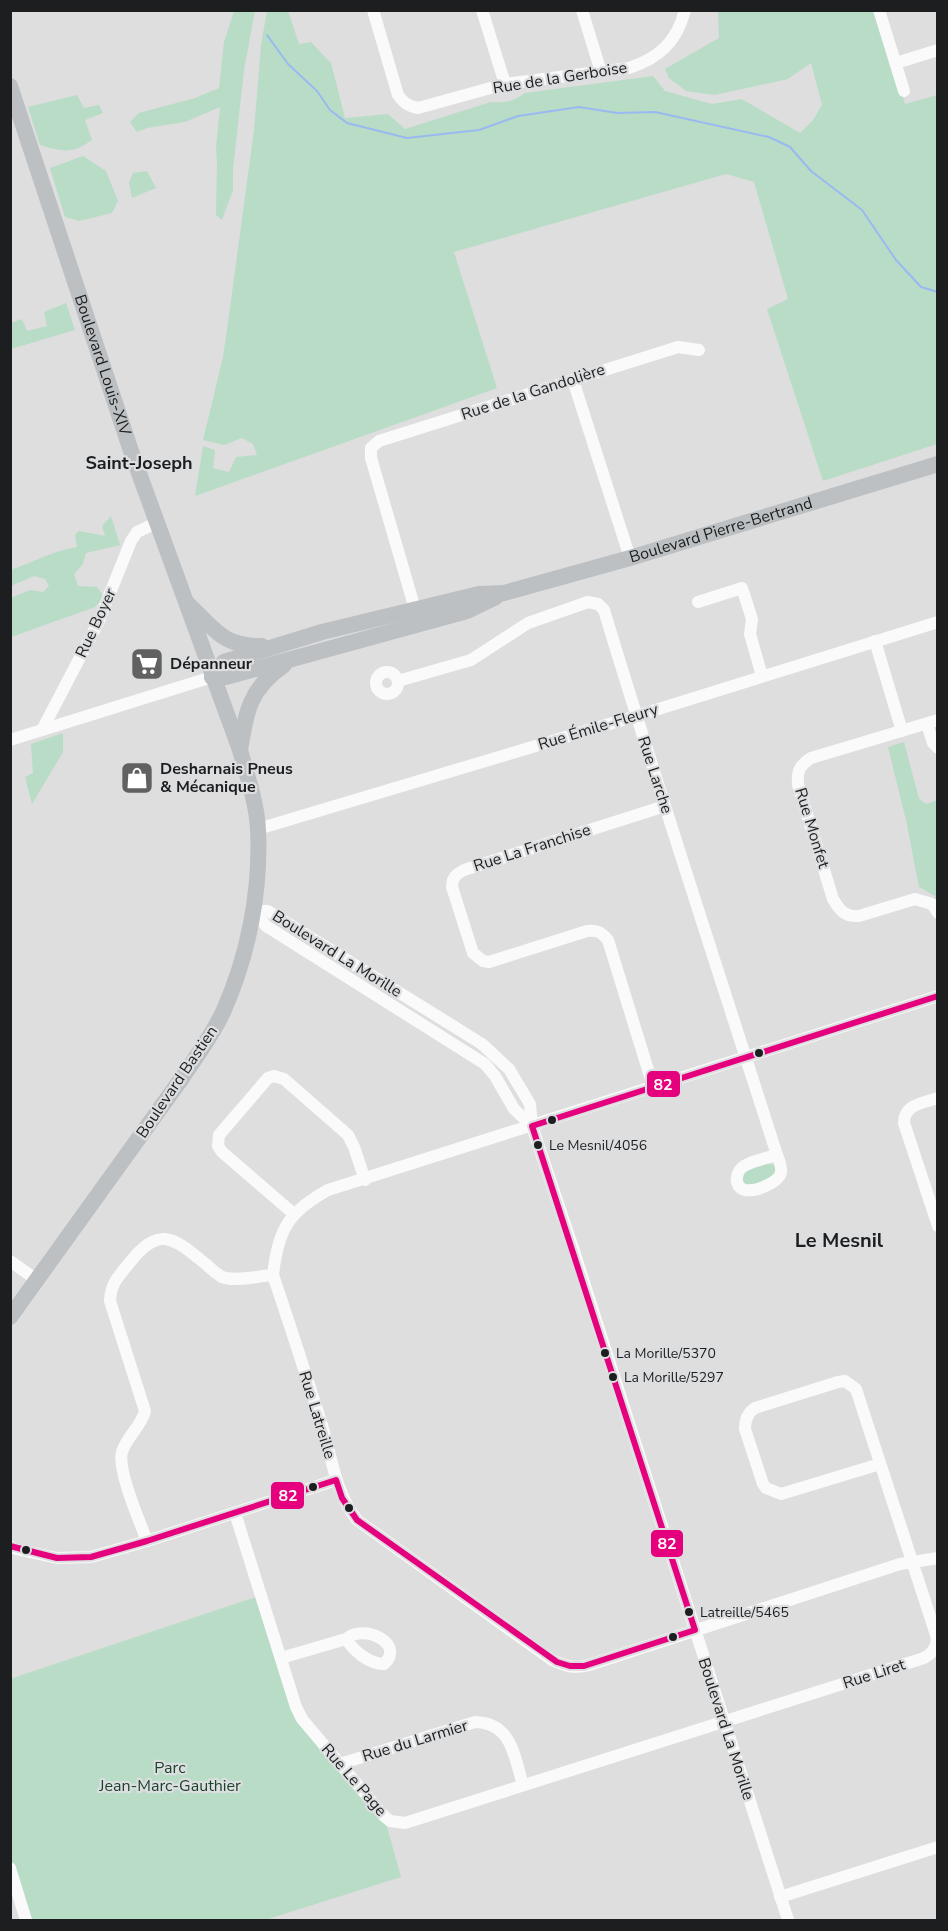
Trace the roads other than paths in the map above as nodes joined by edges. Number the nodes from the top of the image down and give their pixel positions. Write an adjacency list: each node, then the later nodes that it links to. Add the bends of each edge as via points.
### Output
1 (372, 10): 9 (street, Rue de la Gerboise, via 399,95 409,106 418,108)
2 (482, 10): 9 (street)
3 (582, 10): 8 (street)
4 (685, 10): 8 (street, Rue de la Gerboise, via 674,38 655,57 629,68)
5 (879, 10): 7 (street)
6 (938, 50): 7 (street)
7 (896, 63): 11 (street)
8 (601, 72): 9 (street, Rue de la Gerboise)
9 (505, 84)
10 (10, 86): 15 (main road, Boulevard Louis-XIV)
11 (904, 91)
12 (699, 350): 13 (street, Rue de la Gandolière, via 678,347)
13 (573, 380): 16 (street); 20 (street, Rue de la Gandolière, via 379,441 371,448)
14 (938, 464): 16 (main road, Boulevard Pierre-Bertrand)
15 (156, 523): 18 (main road, Boulevard Louis-XIV); 30 (street, Rue Boyer, via 137,532 131,541 99,623)
16 (630, 558): 17 (main road, Boulevard Pierre-Bertrand)
17 (504, 592): 20 (main road, Boulevard Pierre-Bertrand); 24 (main road, Boulevard Pierre-Bertrand, via 466,611)
18 (184, 600): 23 (main road, via 230,642); 26 (main road, Boulevard Louis-XIV)
19 (698, 602): 25 (street, via 742,588)
20 (415, 609): 23 (main road, Boulevard Pierre-Bertrand)
21 (938, 622): 22 (street, Rue Émile-Fleury)
22 (874, 641): 25 (street, Rue Émile-Fleury); 31 (street)
23 (281, 645): 26 (main road, Boulevard Pierre-Bertrand, via 224,662)
24 (294, 658): 26 (main road, Boulevard Pierre-Bertrand, via 226,677); 34 (main road, via 269,675 250,702)
25 (762, 676): 28 (street, Rue Émile-Fleury)
26 (212, 677): 30 (street, Boulevard Pierre-Bertrand); 34 (main road, Boulevard Bastien)
27 (398, 681): 28 (street, Rue Larche, via 471,660 528,622 588,602 604,610)
28 (636, 716): 35 (street, Rue Larche); 36 (street, Rue Émile-Fleury)
29 (932, 722): 31 (street); 33 (street, via 933,743)
30 (42, 730): 32 (street, Boulevard Pierre-Bertrand)
31 (902, 731): 38 (street, Rue Monfet, via 811,758 799,768 798,785 833,899 843,914 859,916 915,898 932,904)
32 (10, 740)
33 (938, 748)
34 (240, 750): 36 (main road, Boulevard Bastien)
35 (665, 806): 40 (street, Rue Larche); 41 (street, Rue La Franchise, via 464,870 452,880 473,953 483,962 587,931 602,933 608,940)
36 (258, 829): 37 (main road, Boulevard Bastien)
37 (254, 911): 43 (street, Boulevard La Morille, via 266,926 485,1064 514,1109); 50 (main road, Boulevard Bastien, via 236,978 208,1040)
38 (938, 913)
39 (938, 996): 40 (street, Rue Latreille)
40 (746, 1056): 41 (street, Rue Latreille); 44 (street, Rue Larche)
41 (653, 1086): 43 (street, Rue Latreille)
42 (938, 1098): 47 (street, via 913,1106 904,1117)
43 (532, 1126): 45 (street, Rue Latreille); 59 (street, Boulevard La Morille)
44 (777, 1155)
45 (364, 1180): 46 (street, Rue Latreille, via 328,1190); 46 (street, via 348,1135 284,1079 268,1078 219,1135 218,1146)
46 (294, 1214): 49 (street, Rue Latreille, via 282,1233)
47 (938, 1226)
48 (10, 1261): 50 (street)
49 (273, 1275): 53 (street, Rue Latreille); 55 (street, via 221,1276 180,1243 165,1239 144,1245 113,1283 110,1301 145,1411 122,1452 121,1466)
50 (37, 1280): 51 (main road, Boulevard Bastien)
51 (10, 1317)
52 (880, 1464): 52 (street, via 856,1389 845,1382 755,1407 746,1421 763,1484 773,1492 780,1494); 58 (street)
53 (336, 1480): 54 (street); 59 (street, Rue Latreille, via 345,1504 357,1520 552,1660 566,1666 579,1668)
54 (235, 1513): 55 (street); 61 (street, Rue Le Page)
55 (147, 1541): 56 (street, via 91,1557 57,1558)
56 (10, 1546)
57 (938, 1558): 58 (street, Rue Latreille)
58 (912, 1561): 59 (street, Rue Latreille); 62 (street, Rue Liret, via 937,1638 932,1653)
59 (695, 1630): 62 (street, Boulevard La Morille)
60 (346, 1639): 61 (street)
61 (281, 1658): 63 (street, Rue Le Page, via 302,1719)
62 (723, 1722): 64 (street, Rue Le Page); 67 (street, Boulevard La Morille)
63 (340, 1764): 64 (street, Rue Le Page, via 384,1816 397,1823); 64 (street, Rue du Larmier, via 484,1722 503,1731 508,1739)
64 (523, 1785)
65 (938, 1847): 67 (street)
66 (10, 1868): 68 (street)
67 (780, 1898): 69 (street, Boulevard La Morille)
68 (26, 1920)
69 (788, 1920)

